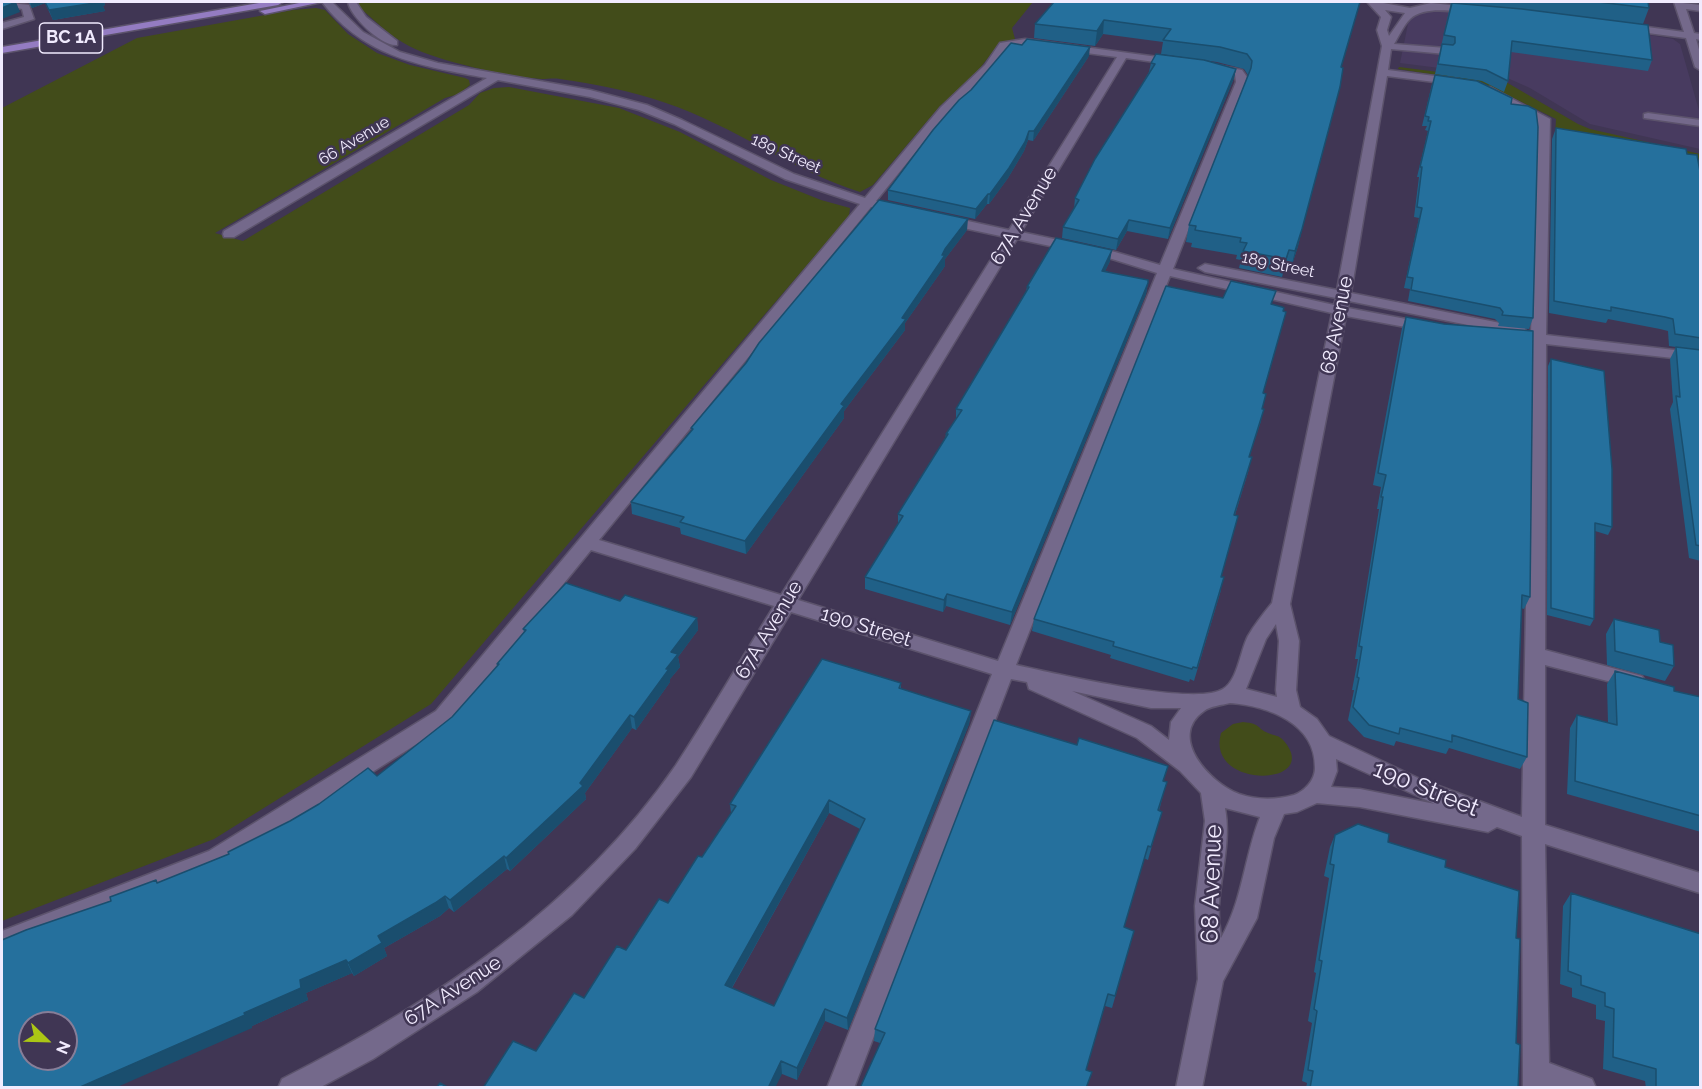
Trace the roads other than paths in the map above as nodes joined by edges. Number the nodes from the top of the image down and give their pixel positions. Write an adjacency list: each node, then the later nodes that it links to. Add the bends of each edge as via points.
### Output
1 (2, 2): 13 (street, via 26,7 29,19)
2 (278, 2): 14 (main road, BC 1A)
3 (317, 2): 14 (main road)
4 (327, 2): 21 (street, 189 Street, via 356,32 381,48 416,62)
5 (352, 2): 21 (street, 189 Street, via 352,7 381,36)
6 (1432, 2): 11 (street, 68 Avenue)
7 (1449, 2): 11 (street, via 1486,9)
8 (1372, 3): 11 (street); 16 (street, 68 Avenue, via 1386,17 1382,30)
9 (1679, 3): 10 (street); 15 (street)
10 (1701, 8)
11 (1418, 10): 16 (street, 68 Avenue, via 1402,19)
12 (1611, 25): 15 (street)
13 (2, 26)
14 (141, 26): 17 (main road, BC 1A)
15 (1696, 36): 20 (street)
16 (1388, 46): 18 (street); 22 (street, 68 Avenue)
17 (2, 50)
18 (1446, 51)
19 (1123, 55): 26 (street, via 1025,42 1004,45 989,67 945,109); 30 (street, 67A Avenue); 31 (street, via 1238,72 1242,76)
20 (1701, 67)
21 (449, 68): 23 (street, 189 Street)
22 (1383, 72): 32 (street, 68 Avenue); 33 (street, via 1475,85 1545,119)
23 (496, 77): 26 (street, 189 Street, via 602,96 654,111 792,179); 29 (street, 66 Avenue)
24 (1648, 116): 25 (street)
25 (1701, 123)
26 (868, 202): 27 (street, 189 Street); 35 (street)
27 (887, 207)
28 (934, 217): 30 (street, 189 Street)
29 (230, 234)
30 (1012, 235): 31 (street, 189 Street); 36 (street, 67A Avenue)
31 (1167, 266): 32 (street, 189 Street); 39 (street)
32 (1341, 304): 33 (street, 189 Street, via 1440,329); 37 (street, 68 Avenue)
33 (1539, 336): 34 (street, 189 Street); 38 (street)
34 (1701, 357)
35 (589, 543): 36 (street, 190 Street); 51 (street, via 443,717 217,858)
36 (785, 602): 39 (street, 190 Street); 54 (street, 67A Avenue, via 664,798 585,887 505,957 423,1013)
37 (1281, 604): 41 (street, 68 Avenue, via 1261,631 1249,667); 43 (street, 68 Avenue, via 1289,641 1286,690)
38 (1535, 655): 40 (street); 49 (street)
39 (1004, 670): 42 (street, 190 Street, via 1151,700); 45 (street, 190 Street, via 1144,732); 55 (street)
40 (1656, 687)
41 (1230, 695): 42 (street); 43 (street, via 1257,698)
42 (1206, 701): 45 (street, via 1181,723 1178,743)
43 (1291, 711): 44 (street)
44 (1320, 741): 47 (street, via 1326,770 1323,783); 49 (street, 190 Street, via 1404,782)
45 (1186, 764): 46 (street)
46 (1210, 790): 48 (street, via 1246,806); 52 (street, 68 Avenue, via 1216,821 1207,906)
47 (1314, 794): 48 (street, via 1301,802); 49 (street, 190 Street, via 1360,798)
48 (1275, 808): 52 (street, 68 Avenue, via 1263,838 1245,918)
49 (1534, 832): 50 (street, 190 Street); 53 (street)
50 (1701, 884)
51 (2, 942)
52 (1210, 979): 56 (street, 68 Avenue)
53 (1535, 1079): 57 (street)
54 (291, 1088)
55 (840, 1088)
56 (1189, 1088)
57 (1583, 1088)

